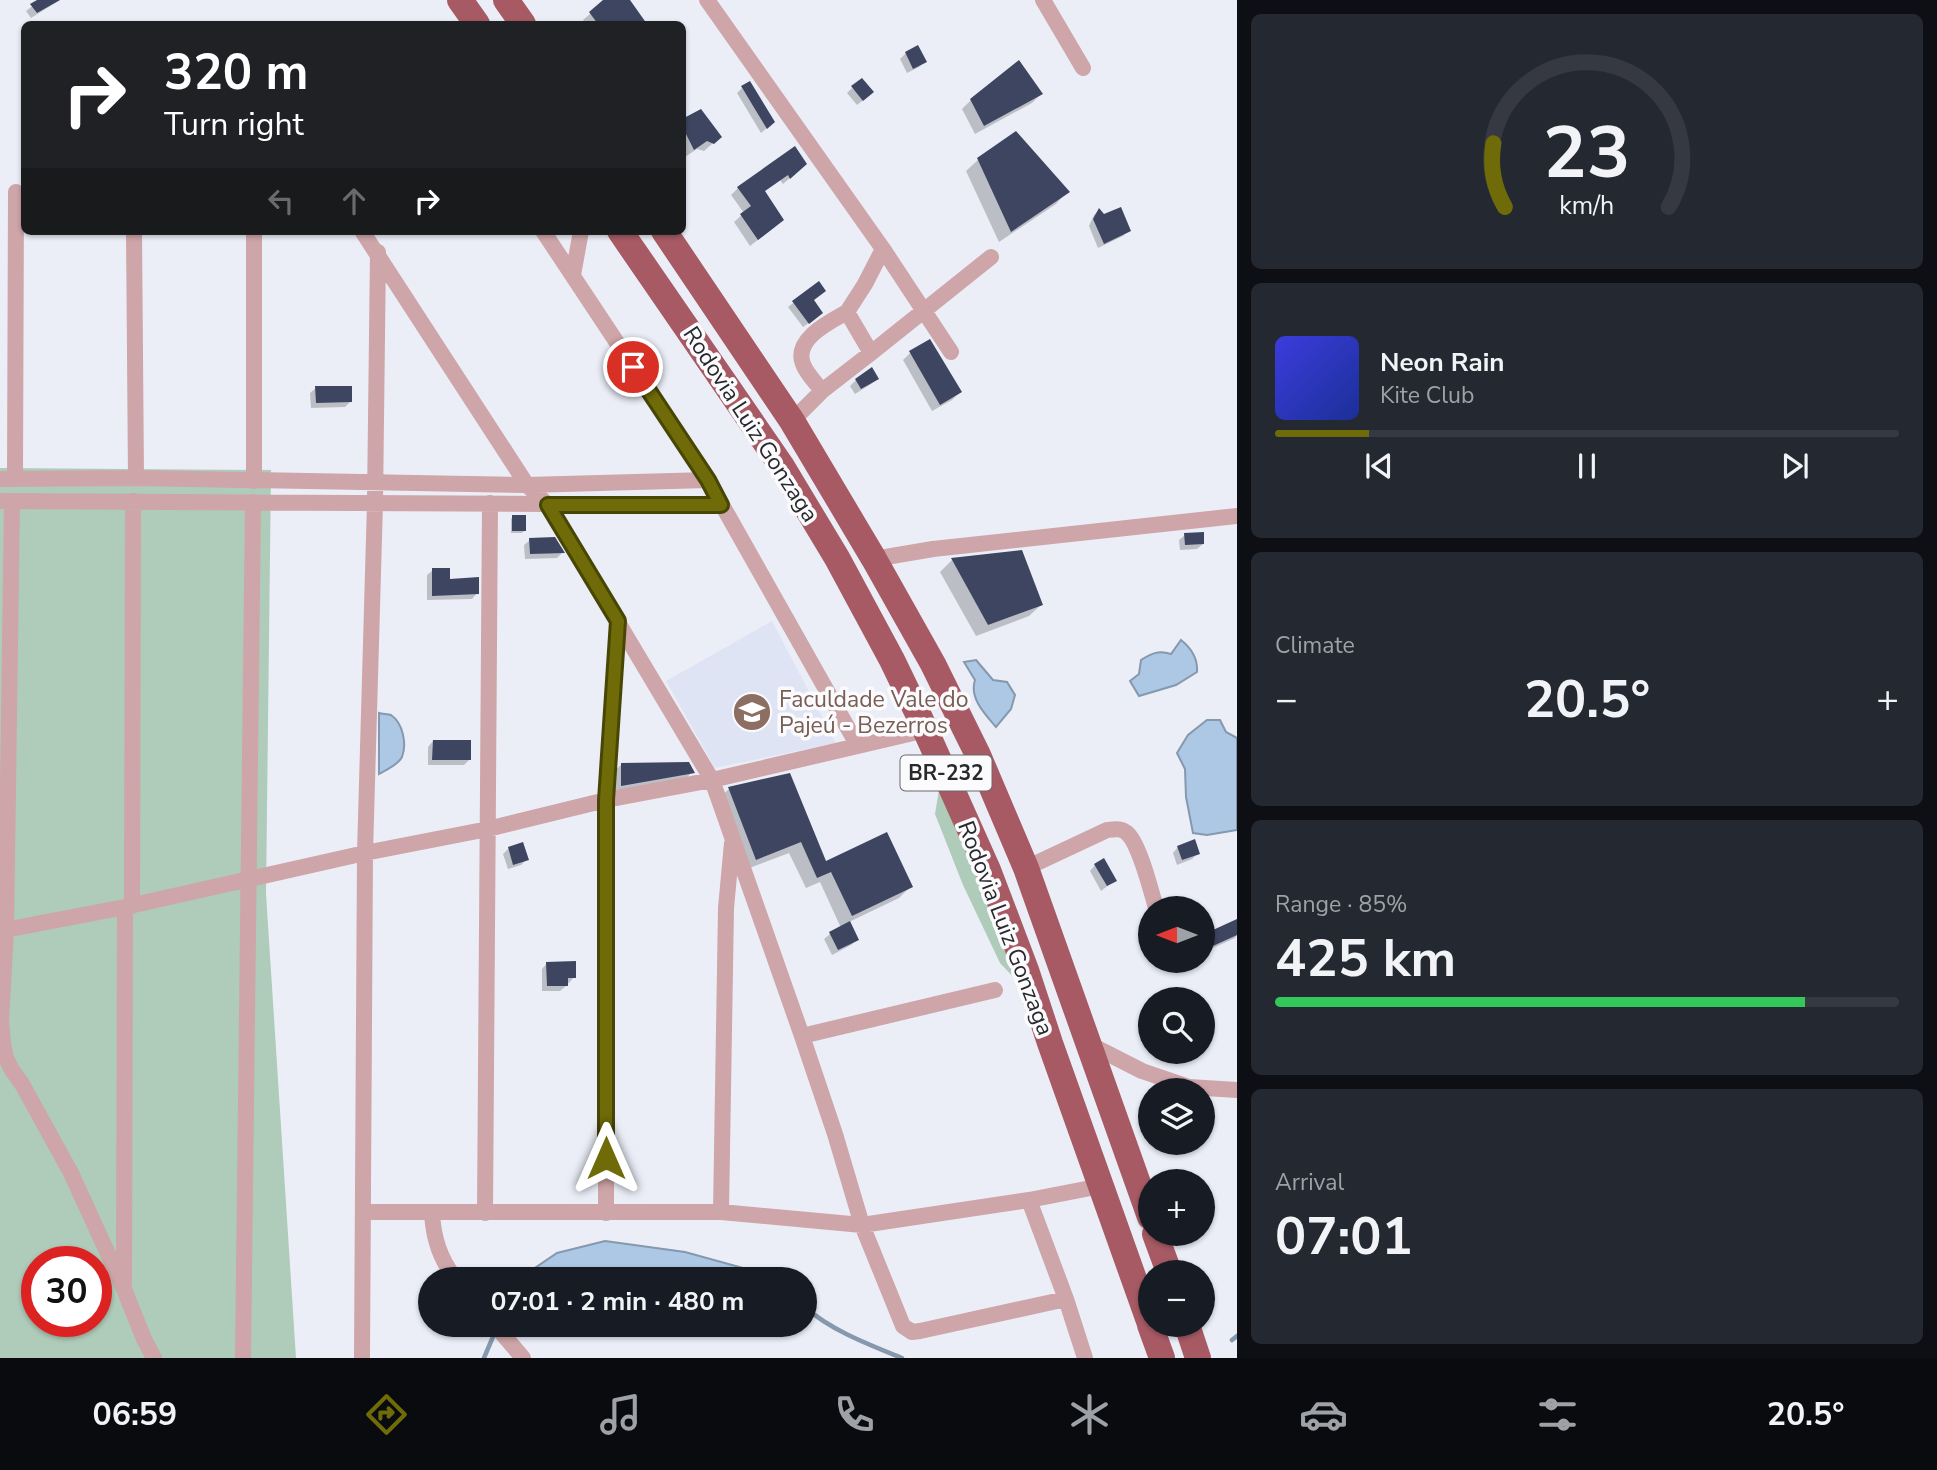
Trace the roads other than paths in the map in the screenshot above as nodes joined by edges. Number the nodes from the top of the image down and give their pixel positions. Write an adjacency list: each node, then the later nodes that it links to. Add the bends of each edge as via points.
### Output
1 (460, 0): 5 (highway)
2 (506, 0): 6 (highway)
3 (707, 0): 16 (street)
4 (1043, 0): 7 (street)
5 (475, 21)
6 (521, 21)
7 (1083, 68)
8 (13, 192): 27 (street)
9 (134, 235): 26 (street)
10 (254, 235): 29 (street)
11 (365, 235): 17 (street)
12 (546, 235): 19 (street)
13 (580, 235): 19 (street)
14 (623, 235): 42 (highway, Rodovia Luiz Gonzaga / BR-232, via 781,465 837,558)
15 (667, 235): 25 (highway, Rodovia Luiz Gonzaga / BR-232)
16 (883, 249): 20 (street); 21 (street)
17 (378, 252): 30 (street); 31 (street)
18 (991, 257): 20 (street)
19 (573, 275): 28 (street)
20 (924, 311): 22 (street); 23 (street)
21 (847, 313): 23 (street); 24 (street, via 817,329 803,349 803,364)
22 (951, 352)
23 (872, 353): 24 (street)
24 (822, 391): 25 (street)
25 (792, 421): 40 (highway, Rodovia Luiz Gonzaga / BR-232)
26 (136, 478): 27 (street); 29 (street)
27 (7, 479)
28 (708, 480): 31 (street); 38 (street)
29 (254, 481): 30 (street)
30 (375, 482): 31 (street); 35 (street)
31 (527, 485): 37 (street)
32 (6, 501): 33 (street); 53 (street)
33 (133, 501): 34 (street); 52 (street)
34 (253, 502): 35 (street); 50 (street)
35 (375, 503): 36 (street); 48 (street)
36 (490, 503): 37 (street); 46 (street)
37 (548, 505): 38 (street); 41 (street)
38 (721, 505): 43 (street)
39 (1237, 516): 40 (street, via 933,548)
40 (874, 559): 49 (highway, Rodovia Luiz Gonzaga / BR-232, via 978,755)
41 (618, 621): 44 (street); 45 (street)
42 (926, 730): 43 (street); 59 (highway, Rodovia Luiz Gonzaga / BR-232, via 988,870)
43 (858, 746): 44 (street)
44 (712, 780): 45 (street); 47 (street)
45 (606, 800): 46 (street); 65 (street)
46 (488, 829): 48 (street); 64 (street)
47 (733, 837): 55 (street); 63 (street, via 726,908)
48 (365, 853): 50 (street); 61 (street)
49 (1026, 868): 51 (street, via 1107,830 1120,829 1135,844); 56 (highway, Rodovia Luiz Gonzaga / BR-232)
50 (249, 879): 52 (street); 75 (street)
51 (1152, 896)
52 (128, 906): 53 (street); 68 (street)
53 (3, 931): 68 (street, via 1,1021 6,1058 71,1173)
54 (995, 990): 55 (street)
55 (802, 1036): 66 (street)
56 (1089, 1044): 57 (street, via 1142,1071 1189,1087); 58 (highway, Rodovia Luiz Gonzaga / BR-232)
57 (1237, 1090)
58 (1138, 1183)
59 (1101, 1186): 60 (street); 69 (highway, Rodovia Luiz Gonzaga / BR-232)
60 (1029, 1200): 66 (street); 70 (street)
61 (363, 1212): 62 (street); 76 (street)
62 (432, 1212): 64 (street); 67 (street, via 438,1250)
63 (720, 1212): 65 (street); 66 (street)
64 (485, 1213): 65 (street)
65 (606, 1213)
66 (862, 1225): 70 (street, via 903,1326 912,1332)
67 (447, 1267)
68 (124, 1289): 74 (street)
69 (1138, 1290)
70 (1066, 1299): 78 (street)
71 (505, 1337): 77 (street)
72 (1155, 1337): 79 (highway, Rodovia Luiz Gonzaga / BR-232)
73 (1191, 1337): 80 (highway)
74 (154, 1358)
75 (243, 1358)
76 (362, 1358)
77 (523, 1358)
78 (1085, 1358)
79 (1162, 1358)
80 (1198, 1358)

